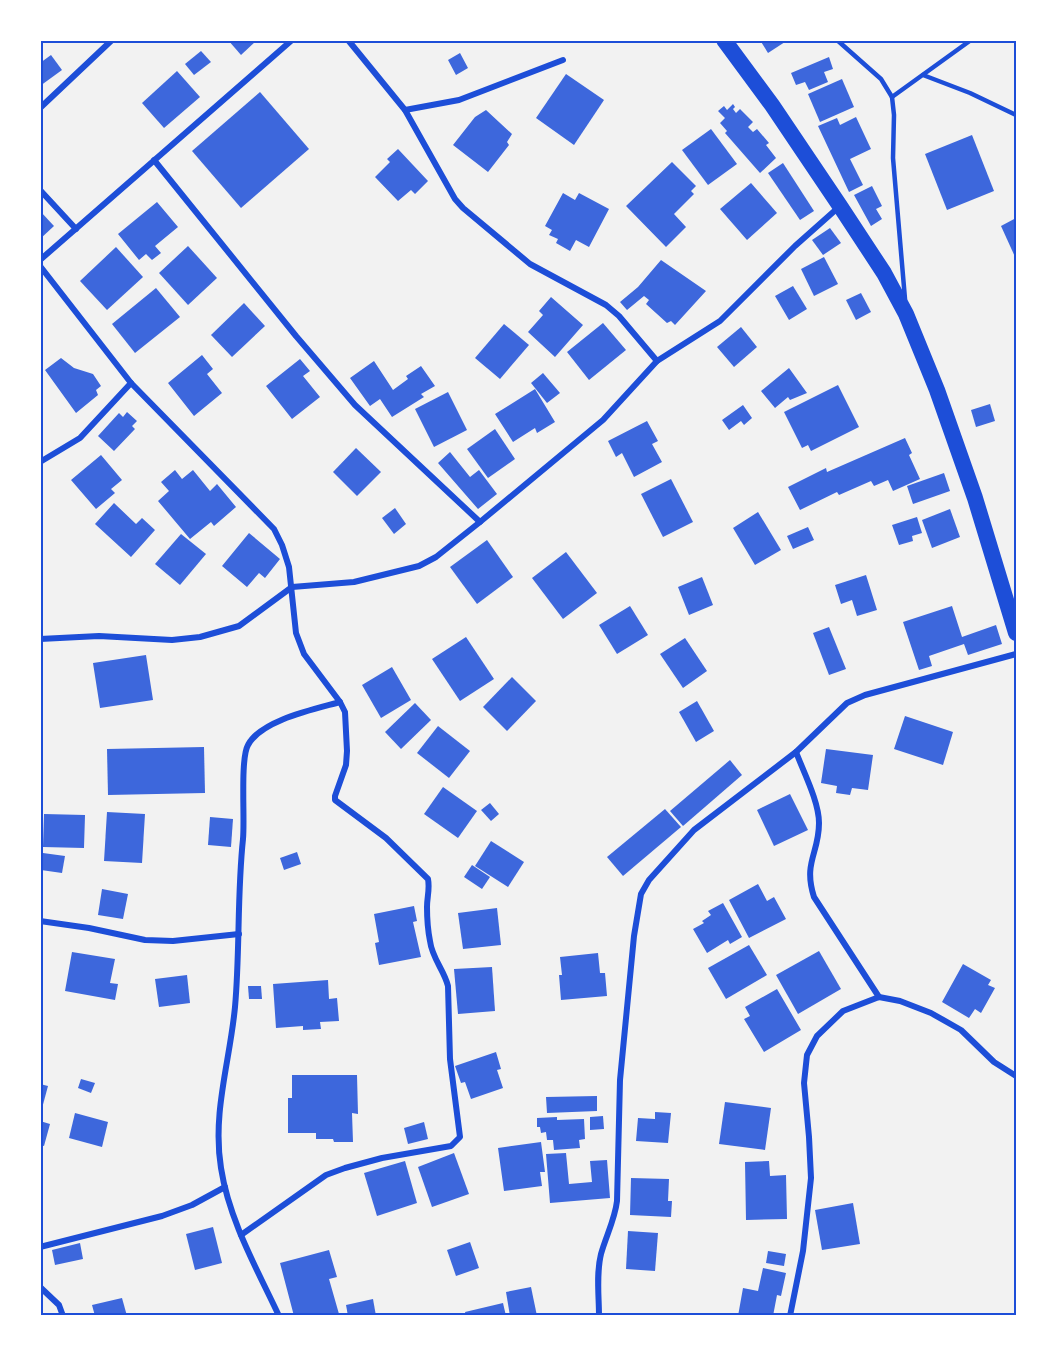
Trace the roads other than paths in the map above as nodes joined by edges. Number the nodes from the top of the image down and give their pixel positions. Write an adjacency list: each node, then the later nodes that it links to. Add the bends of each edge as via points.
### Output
1 (112, 40): 10 (street)
2 (292, 40): 13 (street)
3 (348, 40): 11 (street)
4 (724, 40): 15 (highway)
5 (837, 40): 9 (lane, via 881,79)
6 (971, 40): 8 (lane)
7 (563, 60): 11 (street, via 459,100)
8 (923, 75): 9 (lane); 12 (lane)
9 (892, 97): 19 (lane)
10 (40, 108)
11 (405, 110): 20 (street, via 463,208 530,264 606,305)
12 (1017, 115)
13 (154, 160): 16 (street); 23 (street, via 355,405)
14 (40, 190): 16 (street)
15 (840, 206): 19 (highway); 20 (street, via 720,321)
16 (76, 229): 17 (street)
17 (40, 260)
18 (40, 266): 21 (street)
19 (906, 314): 25 (highway, via 975,498)
20 (657, 361): 23 (street, via 603,420)
21 (131, 383): 22 (street, via 80,438); 24 (street, via 274,529)
22 (40, 462)
23 (480, 522): 24 (street, via 419,566 354,582)
24 (292, 588): 26 (street, via 239,626 200,637); 28 (street, via 296,633 304,654)
25 (1017, 633)
26 (40, 639)
27 (1017, 654): 29 (street, via 856,699 831,717)
28 (340, 702): 31 (street, via 281,719 246,747); 35 (street, via 345,712 347,751 335,800 386,838 428,879 430,942 448,986 450,1059 460,1137 451,1146 382,1158 326,1176)
29 (796, 752): 32 (street, via 818,810 819,830 809,868 814,897); 40 (street, via 694,830 641,894 620,1080 616,1212 600,1256)
30 (40, 921): 31 (street, via 145,940 181,941)
31 (239, 934): 34 (street, via 235,1012 217,1134)
32 (879, 997): 33 (street, via 900,1001 951,1024 994,1062); 41 (street, via 843,1011 817,1036 807,1055 804,1083 811,1178 803,1251)
33 (1017, 1076)
34 (225, 1187): 35 (street); 36 (street, via 162,1216)
35 (241, 1235): 39 (street)
36 (40, 1247)
37 (40, 1287): 38 (street, via 59,1305)
38 (63, 1316)
39 (279, 1316)
40 (599, 1316)
41 (790, 1316)

